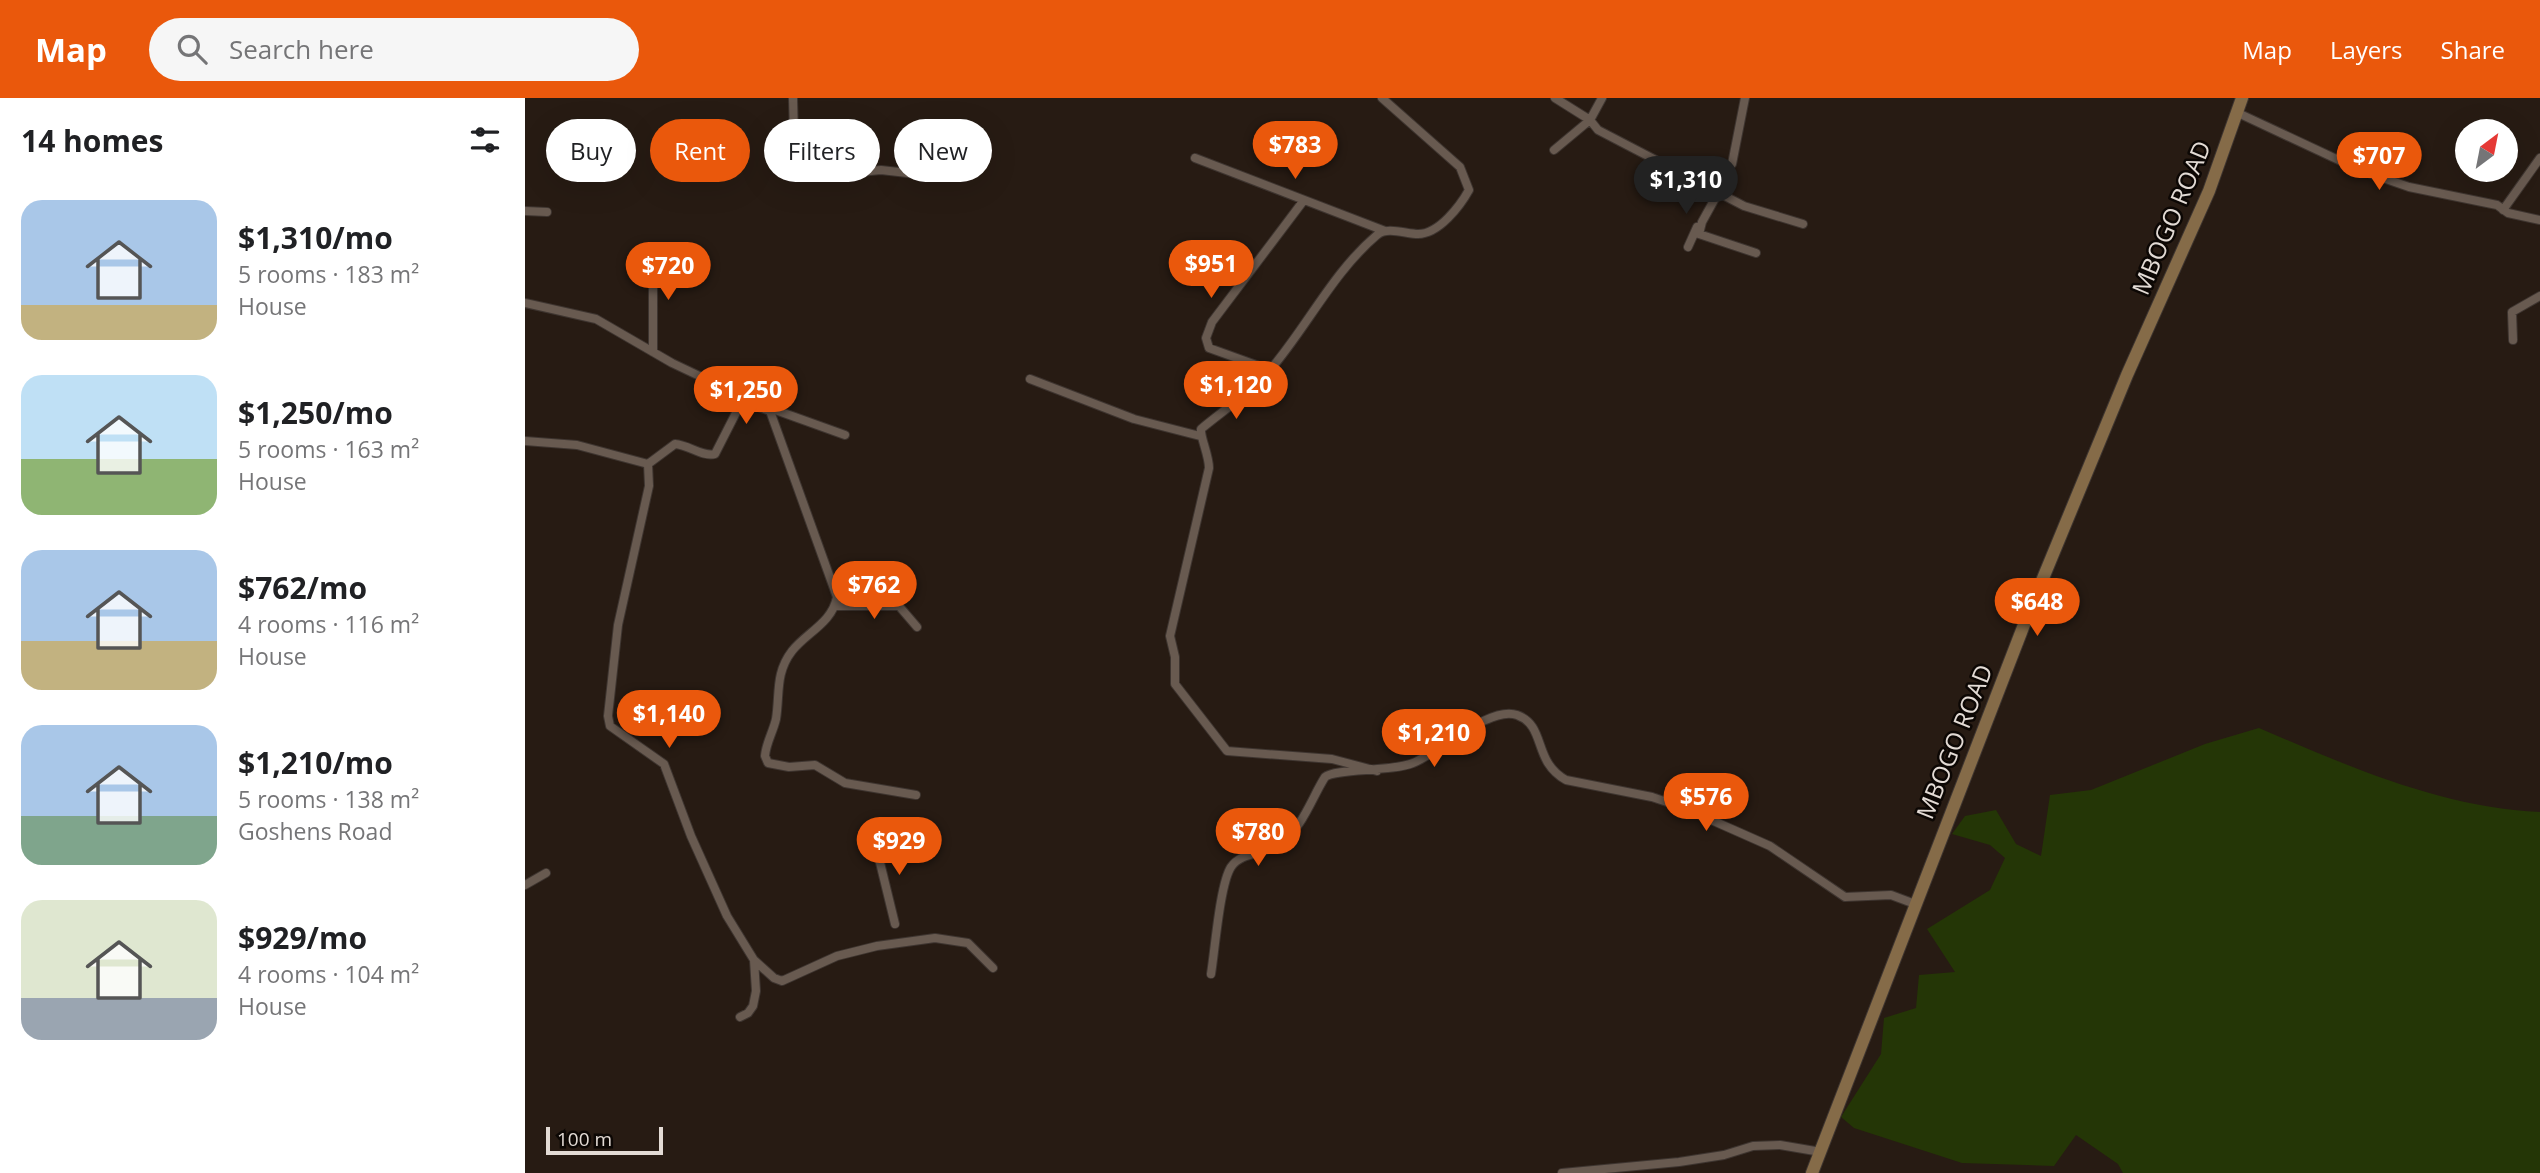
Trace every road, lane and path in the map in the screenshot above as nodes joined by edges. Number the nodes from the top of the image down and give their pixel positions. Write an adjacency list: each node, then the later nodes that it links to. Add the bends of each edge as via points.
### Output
1 (793, 98): 12 (street, via 795,173)
2 (1382, 98): 22 (street, via 1460,167 1468,190 1429,232)
3 (1555, 98): 8 (street)
4 (1602, 98): 8 (street)
5 (1745, 98): 13 (street, via 1732,164 1726,168 1709,165)
6 (2242, 98): 7 (main road, MBOGO ROAD)
7 (2238, 113): 17 (street, via 2360,170); 43 (main road, MBOGO ROAD, via 2209,191 2047,566)
8 (1590, 120): 9 (street); 13 (street, via 1598,130)
9 (1554, 150)
10 (1195, 158): 16 (street)
11 (2540, 159): 17 (street)
12 (894, 171)
13 (1700, 183): 14 (street)
14 (1709, 188): 15 (street); 23 (street, via 1713,201)
15 (1718, 193): 21 (street, via 1763,214); 25 (street, via 1699,234)
16 (1304, 200): 22 (street); 30 (street, via 1212,322 1206,338 1209,348)
17 (2503, 210): 20 (street)
18 (525, 211): 19 (street)
19 (547, 212)
20 (2540, 220)
21 (1803, 224)
22 (1385, 231): 30 (street, via 1343,271)
23 (1688, 247)
24 (653, 250): 29 (street)
25 (1756, 253)
26 (2540, 296): 28 (street, via 2512,312)
27 (525, 303): 29 (street, via 585,314)
28 (2514, 340)
29 (653, 352): 32 (street, via 736,394)
30 (1269, 370): 33 (street, via 1202,429)
31 (1030, 379): 33 (street, via 1122,415)
32 (845, 435)
33 (1200, 436): 38 (street, via 1209,468 1170,636 1175,684 1227,751 1332,759)
34 (525, 441): 35 (street, via 577,446)
35 (648, 464): 36 (street, via 675,444 715,454 742,401 770,411 837,597); 45 (street, via 649,486 618,625 610,726 664,764 727,916)
36 (835, 606): 37 (street, via 899,606); 39 (street, via 824,623 790,653 781,669 775,722 765,756 768,763 778,766 815,765 845,783)
37 (917, 627)
38 (1377, 771): 43 (street, via 1412,764 1482,722 1510,713 1535,729 1545,763 1566,780 1682,807 1770,846 1845,897 1891,895); 47 (street, via 1328,774 1313,805 1288,836 1230,868)
39 (916, 795)
40 (874, 838): 44 (street)
41 (546, 873): 42 (street)
42 (525, 885)
43 (1915, 904): 49 (main road, MBOGO ROAD)
44 (895, 924)
45 (754, 960): 46 (street, via 782,981 837,956 942,939 968,943); 48 (street, via 753,1006)
46 (993, 968)
47 (1211, 974)
48 (740, 1017)
49 (1821, 1152): 50 (street, via 1753,1146 1679,1162); 51 (main road, MBOGO ROAD)
50 (1562, 1173)
51 (1812, 1173)

